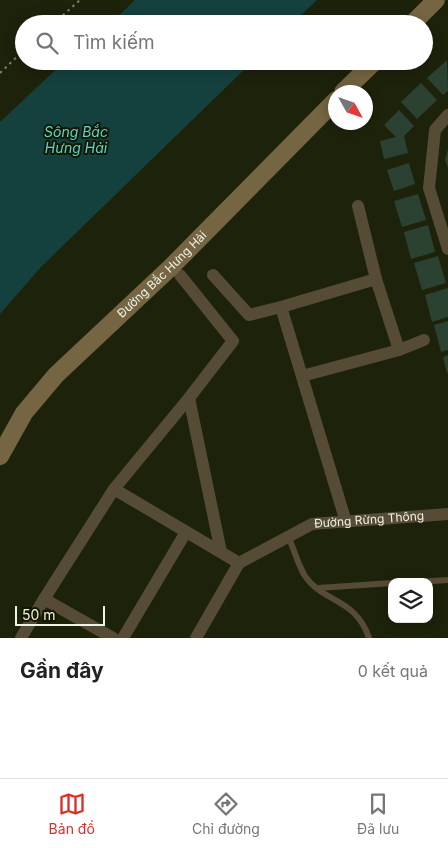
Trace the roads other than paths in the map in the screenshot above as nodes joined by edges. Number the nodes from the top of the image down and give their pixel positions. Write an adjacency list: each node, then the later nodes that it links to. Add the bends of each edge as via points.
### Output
1 (436, 0): 2 (street)
2 (421, 15)
3 (366, 70): 4 (street)
4 (350, 85)
5 (328, 108): 17 (street, Đường Bắc Hưng Hải, via 171,267 56,375 24,413)
6 (448, 115): 8 (street, via 435,130 429,188)
7 (358, 206): 11 (street)
8 (448, 249)
9 (180, 275): 16 (street, via 233,341)
10 (212, 275): 12 (street, via 249,315)
11 (376, 280): 12 (street); 14 (street)
12 (281, 307): 15 (street)
13 (424, 340): 14 (street)
14 (399, 350): 15 (street)
15 (302, 376): 20 (street)
16 (189, 398): 18 (street); 23 (street)
17 (0, 456)
18 (114, 489): 21 (street); 29 (street)
19 (448, 514): 20 (street, Đường Rừng Thông)
20 (346, 522): 22 (street, Đường Rừng Thông, via 312,524)
21 (186, 532): 23 (street); 32 (street)
22 (288, 536): 24 (street, Đường Rừng Thông); 28 (lane, via 305,577)
23 (221, 552): 24 (street)
24 (239, 562): 33 (street)
25 (448, 580): 26 (lane)
26 (433, 581)
27 (388, 583): 28 (lane)
28 (317, 588): 34 (lane, via 359,618)
29 (44, 599): 30 (street); 31 (street)
30 (21, 638)
31 (114, 638)
32 (123, 638)
33 (196, 638)
34 (369, 638)

